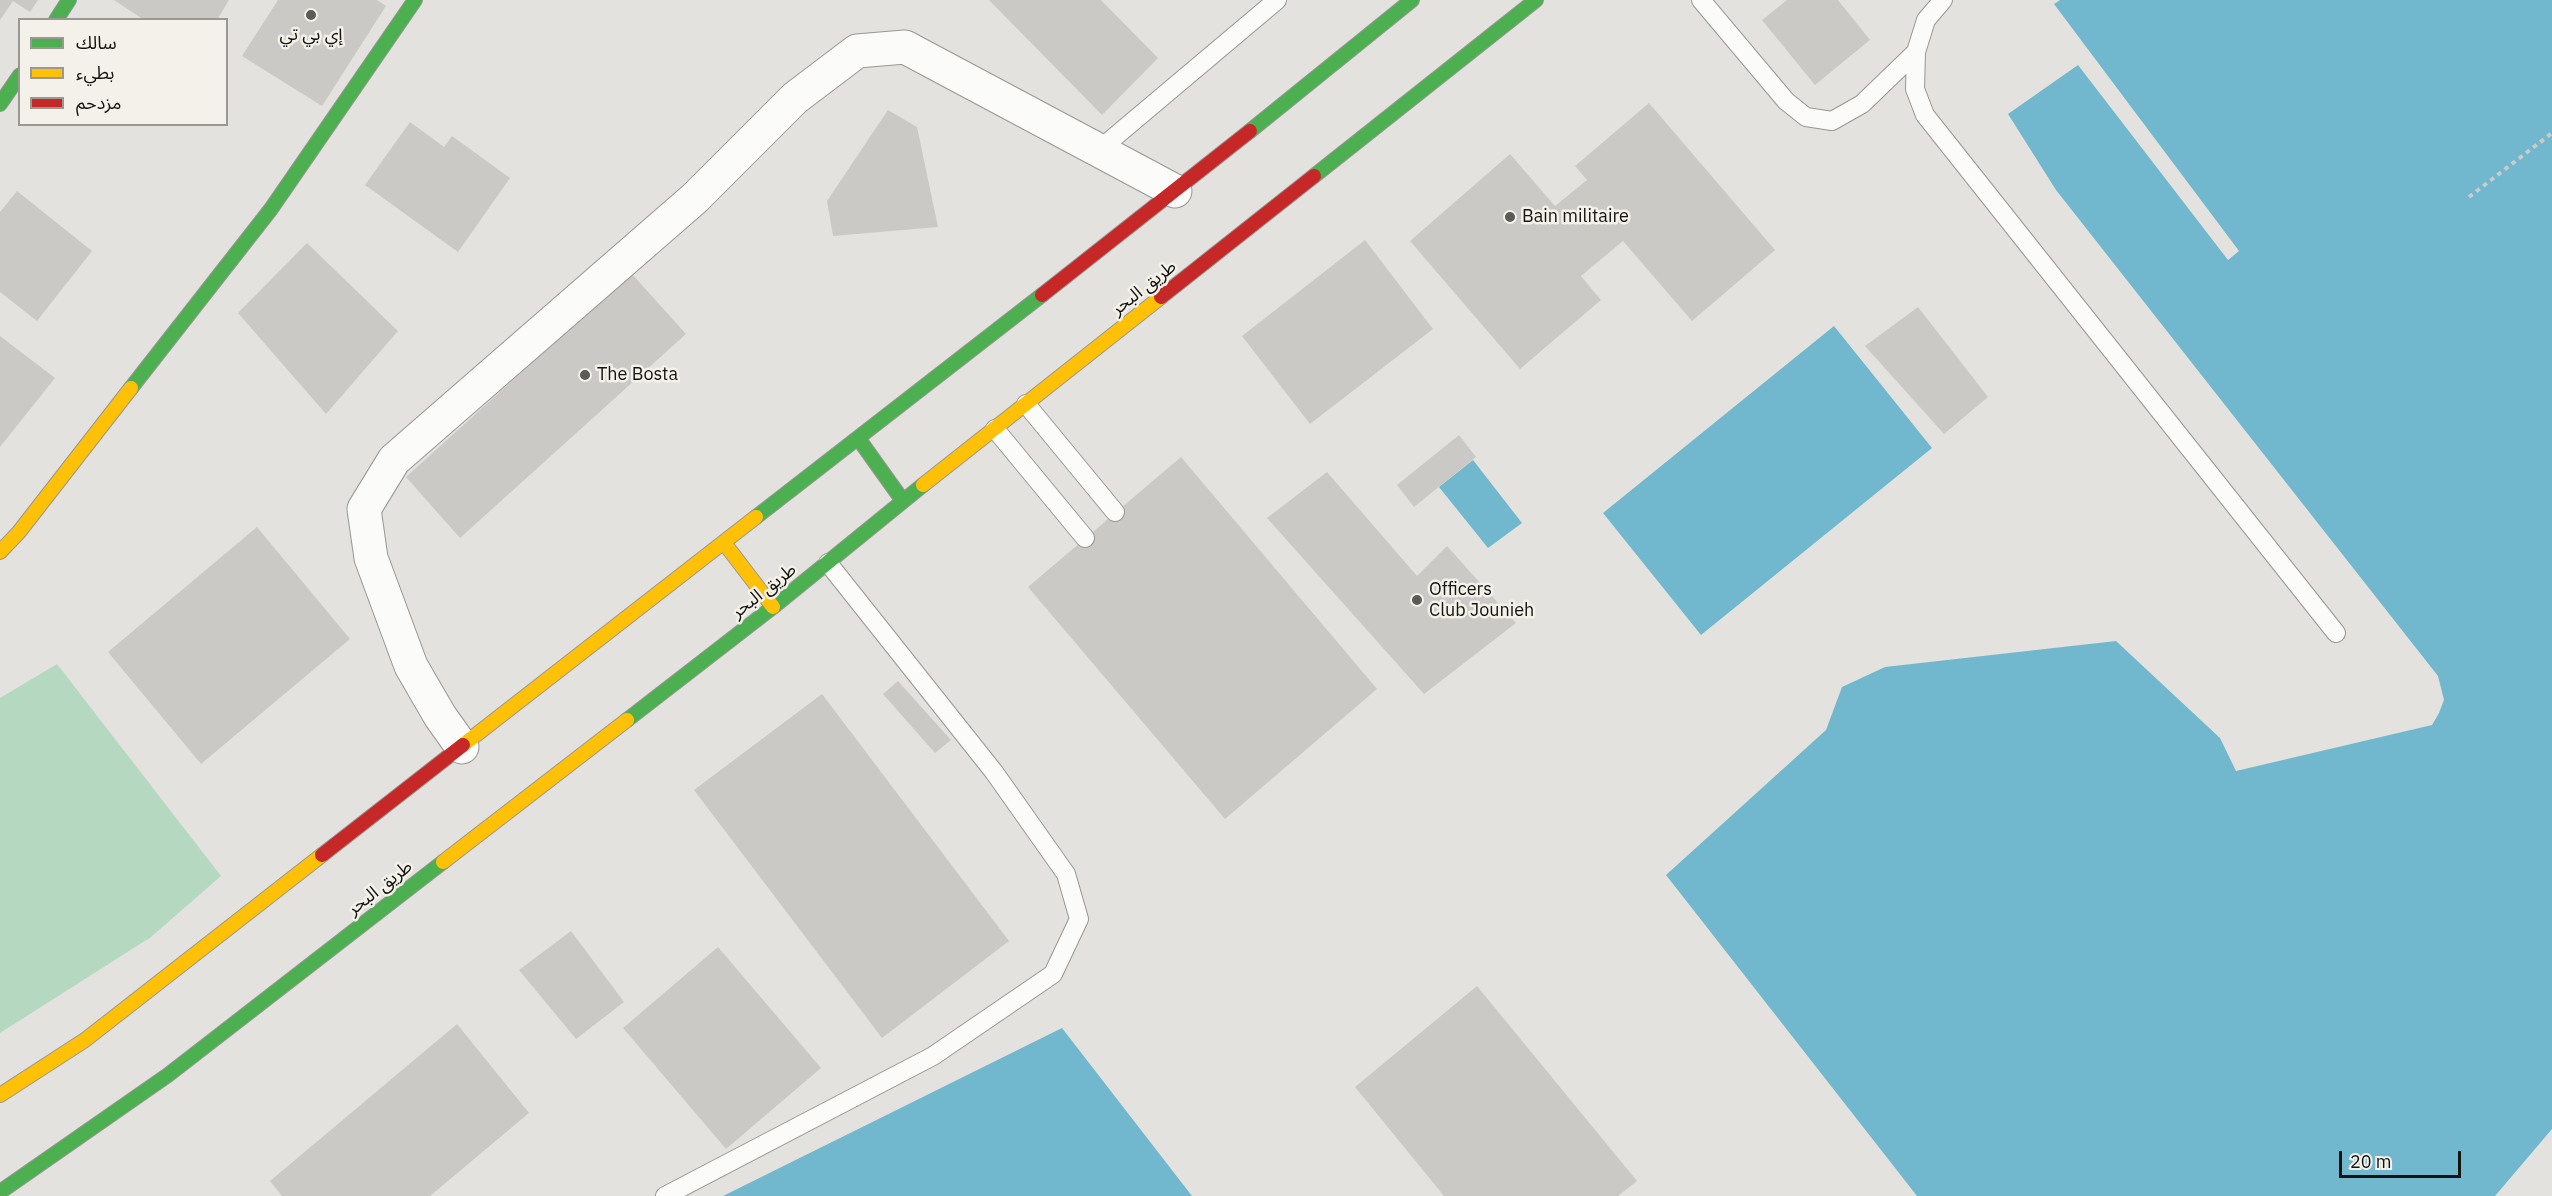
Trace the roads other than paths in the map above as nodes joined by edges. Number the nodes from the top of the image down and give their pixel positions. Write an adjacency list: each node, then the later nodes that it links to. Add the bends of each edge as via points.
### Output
1 (69, 0): 8 (main road)
2 (415, 0): 21 (main road, via 271,209)
3 (1412, 0): 13 (main road)
4 (1536, 0): 14 (main road, طريق البحر)
5 (1701, 0): 9 (lane, via 1786,101 1806,117 1832,121 1862,104)
6 (1943, 0): 9 (lane, via 1926,20)
7 (1270, 2): 12 (lane)
8 (57, 18)
9 (1916, 52): 24 (lane, via 1915,89 1925,114)
10 (18, 78): 11 (main road)
11 (0, 104)
12 (1099, 150): 13 (street); 25 (street, via 905,47 857,51 795,98 695,198 394,460 364,509 371,558 411,666)
13 (1175, 191): 16 (main road)
14 (1026, 404): 15 (main road, طريق البحر); 18 (lane)
15 (995, 429): 17 (main road, طريق البحر); 19 (lane)
16 (858, 438): 17 (main road); 20 (main road)
17 (903, 501): 22 (main road, طريق البحر)
18 (1114, 512)
19 (1085, 538)
20 (725, 544): 23 (main road); 25 (main road)
21 (0, 552)
22 (828, 563): 23 (main road, طريق البحر); 28 (lane, via 994,772 1053,855 1066,874 1079,919 1053,974 933,1056)
23 (773, 607): 27 (main road, طريق البحر, via 168,1075)
24 (2336, 633)
25 (462, 747): 26 (main road, via 86,1040)
26 (0, 1095)
27 (0, 1192)
28 (665, 1196)

